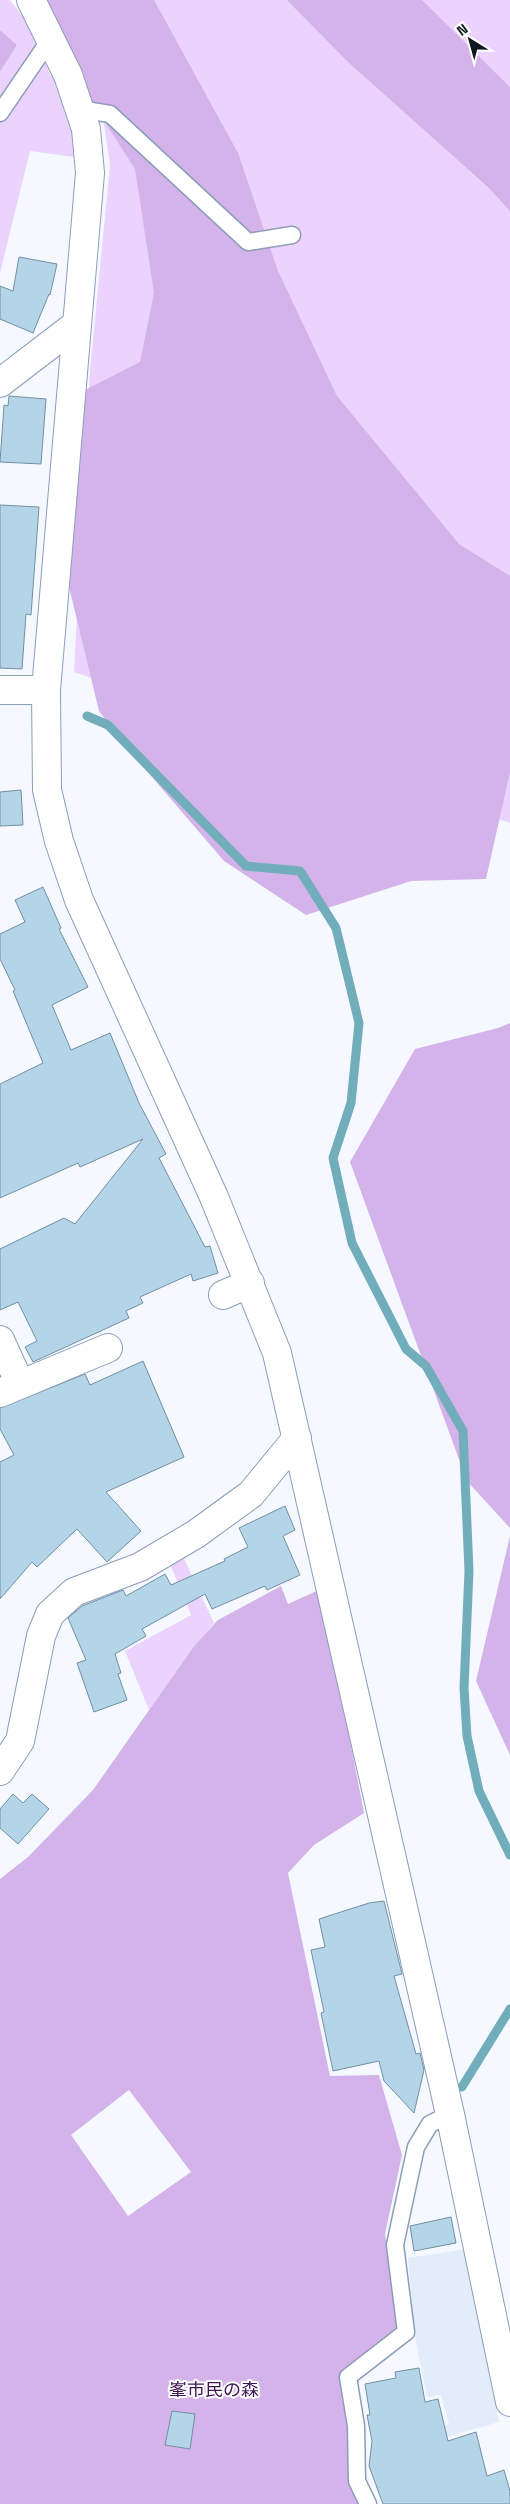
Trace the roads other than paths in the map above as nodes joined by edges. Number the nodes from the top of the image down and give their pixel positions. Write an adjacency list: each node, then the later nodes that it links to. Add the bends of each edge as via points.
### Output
1 (30, 0): 2 (street)
2 (51, 38): 3 (street); 4 (lane)
3 (80, 109): 5 (lane, via 110,114 248,242); 6 (street, via 86,129 90,173)
4 (0, 113)
5 (292, 235)
6 (77, 324): 7 (street); 9 (street)
7 (0, 383)
8 (0, 690): 9 (street)
9 (46, 690): 10 (street, via 47,790 59,841 79,900)
10 (250, 1282): 11 (street); 15 (street, via 277,1353)
11 (223, 1295)
12 (0, 1340): 14 (street)
13 (108, 1348): 14 (street)
14 (10, 1389)
15 (297, 1438): 16 (street, via 251,1494 196,1534 140,1567 74,1592 50,1614 42,1636 20,1741); 17 (street)
16 (0, 1771)
17 (450, 2114): 18 (street); 19 (lane, via 430,2124 416,2147 395,2245 406,2332 348,2377 356,2426 357,2481)
18 (510, 2402)
19 (368, 2504)

